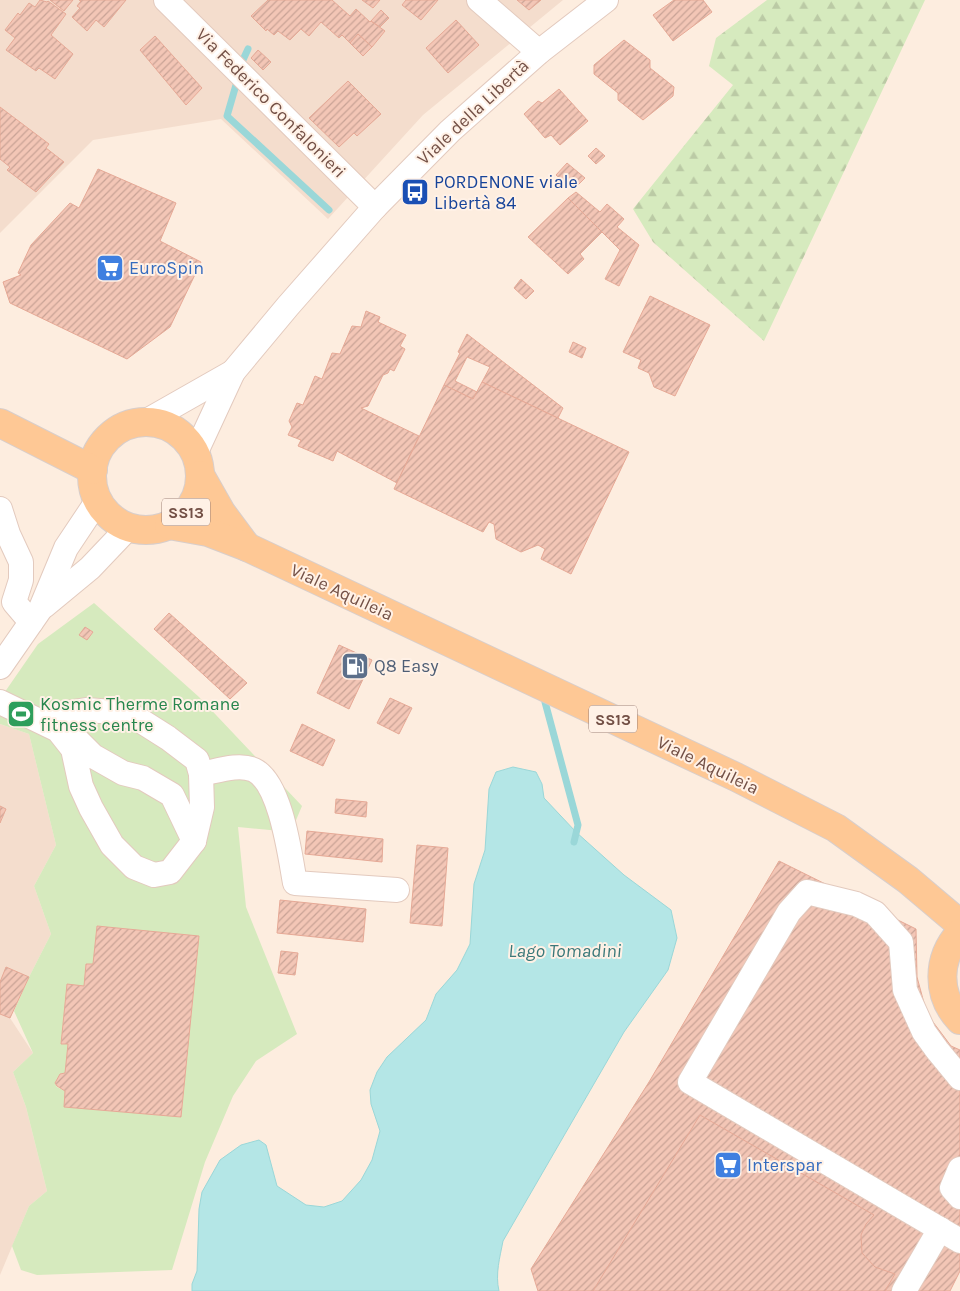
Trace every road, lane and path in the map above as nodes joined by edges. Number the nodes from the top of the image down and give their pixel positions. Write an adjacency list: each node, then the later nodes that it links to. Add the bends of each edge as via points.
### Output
1 (166, 0): 5 (street, Via Federico Confalonieri)
2 (479, 0): 4 (street)
3 (606, 0): 4 (street, Viale della Libertà)
4 (539, 52): 5 (street, Viale della Libertà, via 450,130)
5 (375, 207): 6 (street, Viale della Libertà)
6 (233, 372): 7 (street, Viale della Libertà); 11 (street, Viale della Libertà)
7 (145, 422): 9 (main road, via 123,428); 11 (main road, Viale Aquileia / SS13, via 175,431 190,445)
8 (0, 423): 10 (main road)
9 (107, 439): 10 (main road); 12 (main road)
10 (40, 442): 12 (main road)
11 (198, 465): 15 (main road, Viale Aquileia / SS13, via 199,488 195,499 188,510); 17 (main road, Viale Aquileia / SS13, via 222,512)
12 (92, 470): 13 (main road, Viale Aquileia / SS13)
13 (98, 500): 16 (main road, Viale Aquileia / SS13, via 110,517); 18 (street, via 66,548)
14 (0, 509): 18 (street, via 20,562 21,580 14,602)
15 (169, 525): 16 (main road, Viale Aquileia / SS13, via 142,530); 17 (main road, Viale Aquileia / SS13, via 208,532)
16 (129, 527): 18 (street, via 90,568)
17 (247, 547): 25 (main road, Viale Aquileia / SS13, via 727,773 836,828 908,880)
18 (36, 615): 19 (street)
19 (0, 667)
20 (0, 702): 21 (street)
21 (50, 726): 22 (street, via 66,713 86,710 114,712 138,719 197,760); 23 (street, via 70,733 93,756 123,773 143,778 172,795); 23 (street, via 73,749 80,786 91,808 112,845 134,867 154,875 170,872)
22 (201, 774): 23 (street, via 202,807); 24 (street, via 245,768 256,771 272,789 283,820 295,883)
23 (194, 840)
24 (397, 890)
25 (960, 924)
26 (960, 933): 27 (main road, via 945,956 941,974 944,995)
27 (960, 1020)
28 (960, 1078): 31 (street, via 924,1032 905,990 901,942 875,913 856,904 807,892 789,912 690,1082)
29 (960, 1170): 30 (street, via 952,1188)
30 (960, 1197)
31 (950, 1235): 32 (street)
32 (904, 1291)

